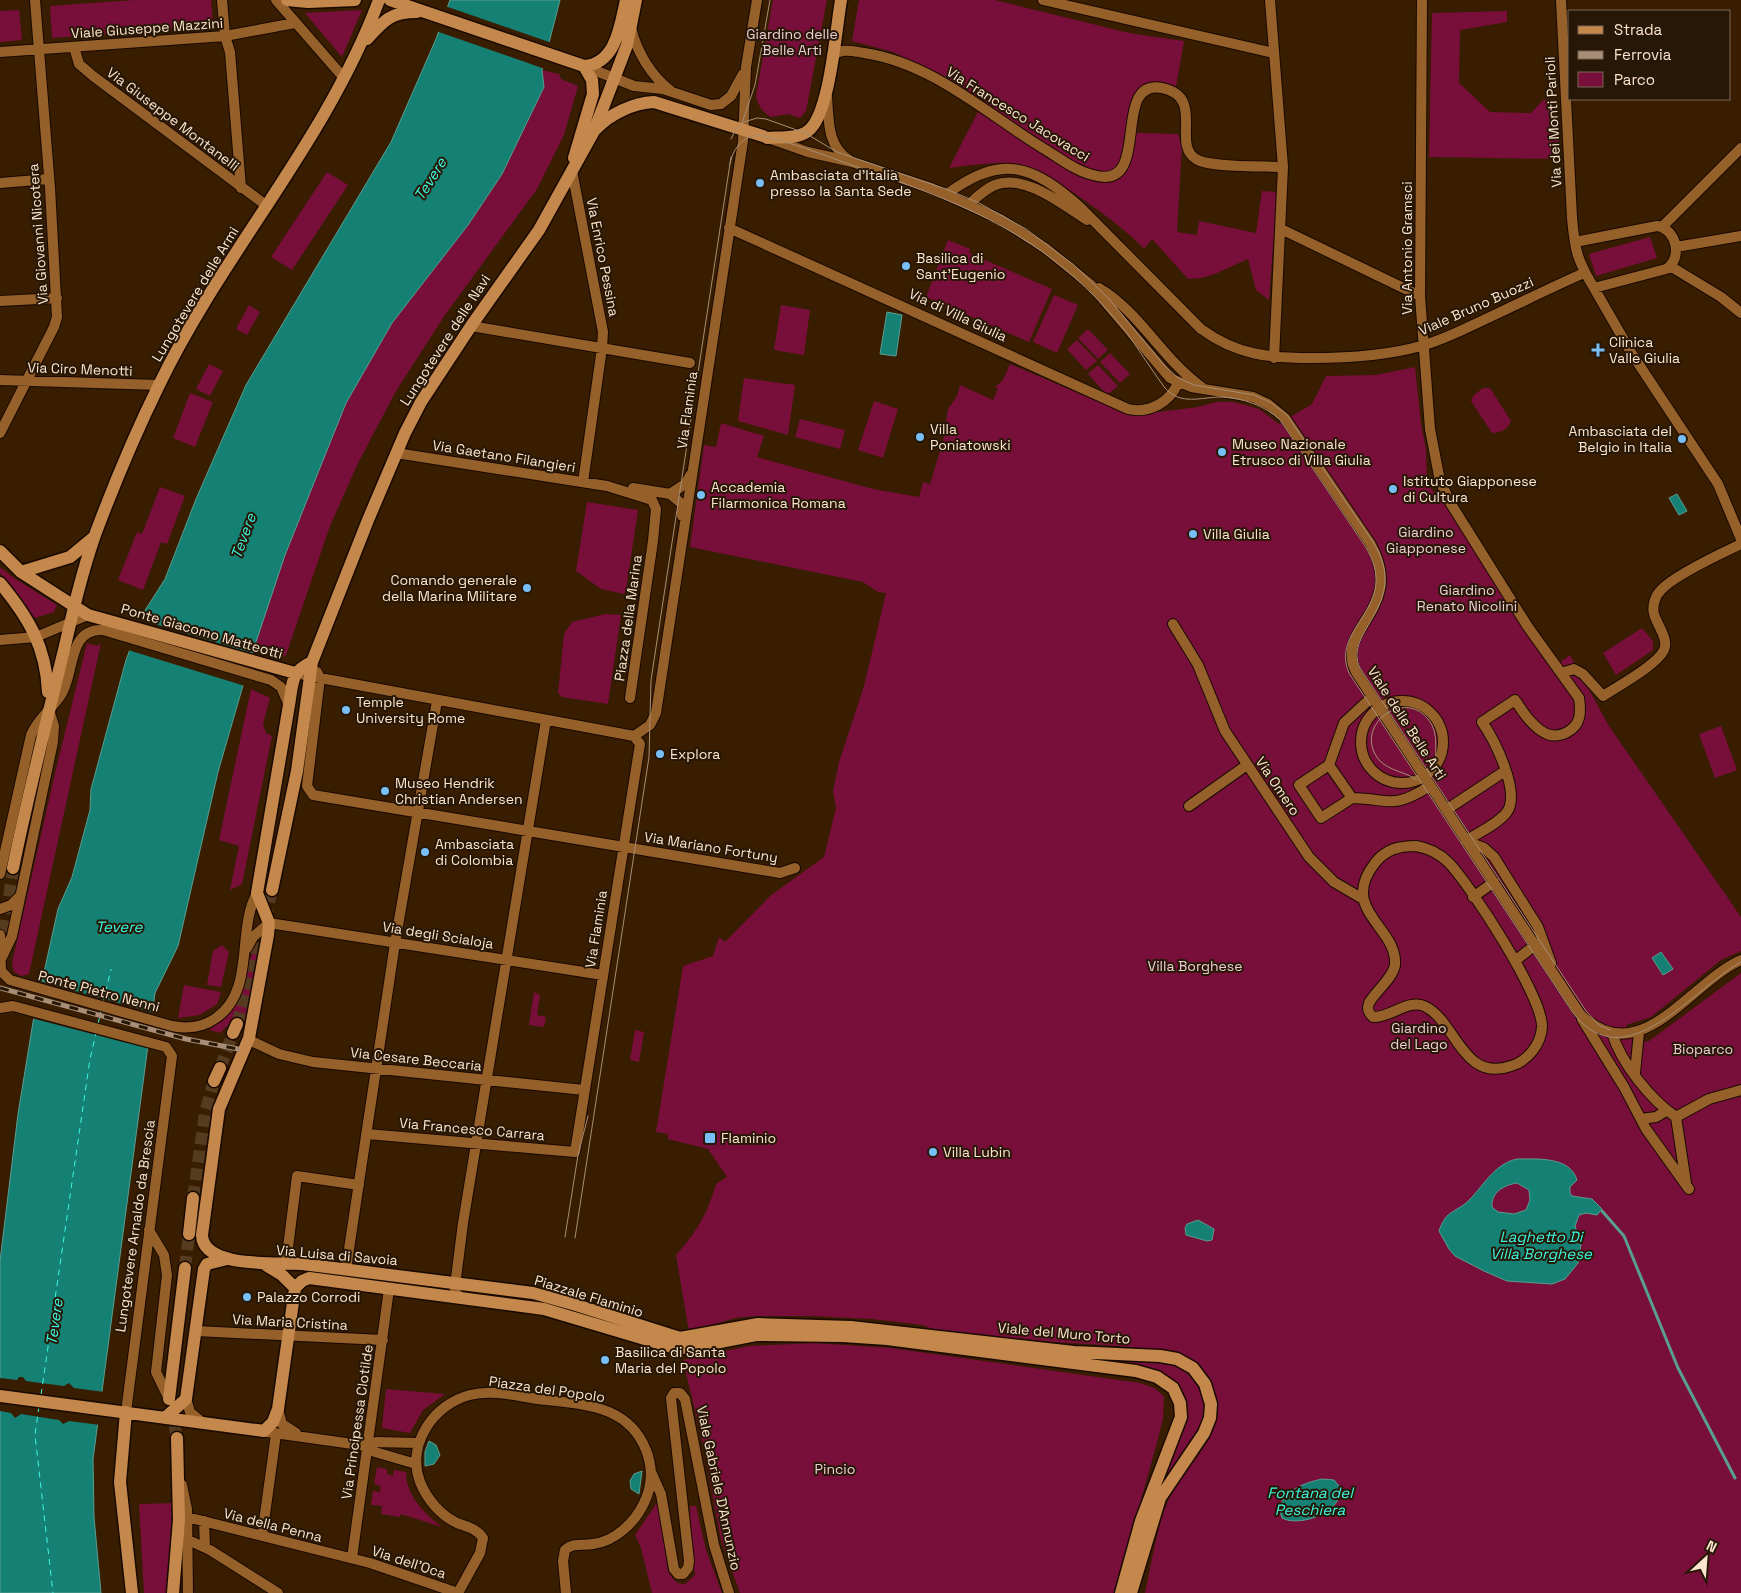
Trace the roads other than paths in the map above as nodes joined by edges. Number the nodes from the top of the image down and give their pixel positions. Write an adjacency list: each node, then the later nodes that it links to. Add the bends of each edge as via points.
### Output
1 (35, 0): 24 (street, Via Giovanni Nicotera)
2 (222, 0): 21 (street)
3 (276, 0): 19 (street)
4 (287, 0): 5 (main road)
5 (355, 0)
6 (378, 0): 22 (main road, Lungotevere delle Armi)
7 (390, 0): 18 (main road)
8 (408, 0): 18 (main road)
9 (626, 0): 28 (main road, via 608,55 596,64)
10 (636, 0): 20 (main road, Lungotevere delle Navi)
11 (757, 0): 29 (street)
12 (841, 0): 27 (main road)
13 (1043, 0): 17 (street)
14 (1270, 0): 26 (street)
15 (1422, 0): 58 (street, Via Antonio Gramsci)
16 (1561, 0): 52 (street, Via dei Monti Parioli)
17 (1062, 2): 26 (street)
18 (427, 12): 22 (main road, via 390,16); 28 (main road)
19 (295, 23): 21 (street, Viale Giuseppe Mazzini); 30 (street)
20 (632, 28): 31 (main road, Lungotevere delle Navi); 33 (street, via 638,48 650,69)
21 (225, 36): 23 (street, Viale Giuseppe Mazzini); 43 (street, via 230,52)
22 (360, 46): 30 (main road, Lungotevere delle Armi)
23 (74, 47): 24 (street, Viale Giuseppe Mazzini); 43 (street, Via Giuseppe Montanelli, via 79,64 93,76)
24 (38, 49): 25 (street, Viale Giuseppe Mazzini); 41 (street, Via Giovanni Nicotera)
25 (0, 52)
26 (1274, 53): 39 (street)
27 (832, 56): 32 (main road); 39 (street, Via Francesco Jacovacci, via 843,50 885,56 908,64 1079,170 1101,177 1112,176 1123,168 1133,114 1142,94 1152,88 1175,94 1184,105 1186,146 1192,156 1209,163)
28 (584, 66): 31 (street); 40 (main road, Lungotevere delle Navi, via 592,80 593,94)
29 (746, 68): 33 (street, via 735,90 721,104); 34 (street, Via Flaminia)
30 (344, 78): 46 (main road, Lungotevere delle Armi)
31 (615, 79): 33 (street, via 634,86 663,90); 35 (main road, Lungotevere delle Navi)
32 (827, 97): 36 (main road, via 808,131 797,136); 38 (street, via 832,140 840,153)
33 (674, 100): 34 (main road); 35 (main road, via 639,104 609,118)
34 (744, 130): 36 (main road); 49 (street, Via Flaminia)
35 (594, 132): 40 (main road, Lungotevere delle Navi)
36 (765, 137): 38 (street, via 808,152)
37 (1741, 148): 48 (street)
38 (852, 162): 44 (street)
39 (1283, 167): 50 (street)
40 (572, 171): 62 (main road, Lungotevere delle Navi, via 539,230); 64 (street, Via Enrico Pessina, via 602,328)
41 (49, 180): 42 (street); 59 (street, Via Giovanni Nicotera)
42 (0, 183)
43 (241, 188): 46 (street, Via Giuseppe Montanelli)
44 (947, 194): 45 (street); 47 (street, Viale Bruno Buozzi, via 981,172 999,168 1021,170 1061,192)
45 (969, 204): 47 (street, Viale Bruno Buozzi, via 994,186 1018,182); 56 (street, via 1017,229)
46 (267, 206): 70 (main road, Lungotevere delle Armi, via 184,337)
47 (1096, 225): 65 (street, Viale Bruno Buozzi, via 1200,329 1227,345)
48 (1662, 227): 52 (street, via 1653,226); 53 (street, via 1670,234)
49 (729, 228): 69 (street, Via di Villa Giulia, via 1128,408 1157,406 1174,393); 74 (street, Via Flaminia)
50 (1281, 230): 58 (street); 65 (street)
51 (1741, 236): 53 (street)
52 (1575, 242): 55 (street, Via dei Monti Parioli)
53 (1676, 247): 54 (street, via 1675,259)
54 (1670, 266): 57 (street); 61 (street)
55 (1584, 273): 57 (street, Via dei Monti Parioli); 63 (street, Viale Bruno Buozzi)
56 (1083, 278): 69 (street, via 1120,317 1160,368); 71 (street, via 1117,301 1179,369)
57 (1594, 288): 80 (street, Via dei Monti Parioli, via 1632,354 1718,484)
58 (1420, 296): 63 (street, Via Antonio Gramsci)
59 (57, 298): 60 (street); 68 (street, Via Giovanni Nicotera, via 54,326)
60 (0, 301)
61 (1741, 313)
62 (470, 326): 64 (street); 73 (main road, Lungotevere delle Navi, via 420,402)
63 (1422, 346): 65 (street, Viale Bruno Buozzi, via 1353,357); 95 (street, Via Antonio Gramsci, via 1432,439 1442,488 1528,627)
64 (602, 348): 66 (street); 75 (street, Via Enrico Pessina)
65 (1274, 358)
66 (690, 363)
67 (0, 380): 68 (street, Via Ciro Menotti)
68 (27, 381): 70 (street, Via Ciro Menotti); 72 (street, Via Giovanni Nicotera)
69 (1178, 383): 71 (street, Viale delle Belle Arti)
70 (159, 385): 79 (main road, Lungotevere delle Armi)
71 (1207, 391): 98 (street, Viale delle Belle Arti, via 1252,396 1278,411 1365,536 1379,564 1381,583 1371,613 1354,639 1351,651 1354,668)
72 (0, 433)
73 (396, 453): 75 (street, Via Gaetano Filangieri); 93 (main road, Lungotevere delle Navi)
74 (692, 468): 78 (street, via 685,484); 83 (street, Via Flaminia)
75 (583, 482): 76 (street, Via Gaetano Filangieri)
76 (607, 486): 77 (street); 81 (street, Piazza della Marina, via 652,500 656,508)
77 (651, 490): 78 (street); 81 (street, Piazza della Marina, via 663,499)
78 (670, 494): 83 (street, via 679,500 683,508)
79 (95, 536): 85 (main road, via 70,557); 87 (main road, Lungotevere delle Armi)
80 (1741, 539)
81 (653, 541): 99 (street, Piazza della Marina)
82 (1741, 544): 95 (street, via 1662,589 1654,600 1653,611 1665,638 1665,649 1645,668 1603,696 1583,674 1574,669)
83 (680, 545): 105 (street, Via Flaminia, via 653,721)
84 (0, 551): 85 (main road)
85 (21, 572): 87 (main road)
86 (0, 583): 91 (main road)
87 (74, 606): 88 (main road); 89 (main road, Lungotevere delle Armi)
88 (88, 615): 89 (street); 96 (main road, Ponte Giacomo Matteotti)
89 (70, 620): 91 (street); 102 (main road, Lungotevere delle Armi)
90 (1173, 624): 106 (street, Via Omero, via 1198,665 1220,722)
91 (36, 637): 92 (street); 102 (main road, via 47,672)
92 (0, 640)
93 (312, 662): 94 (main road); 97 (main road, Lungotevere delle Navi)
94 (295, 673): 96 (main road, Ponte Giacomo Matteotti); 97 (street, Ponte Giacomo Matteotti); 101 (main road)
95 (1562, 673): 108 (street, Via Antonio Gramsci, via 1579,698 1580,709 1579,720 1566,733 1558,736 1548,734 1524,714 1515,700 1482,722 1496,745)
96 (273, 674): 101 (street); 102 (street, Ponte Giacomo Matteotti, via 106,631 89,632 76,646 64,690)
97 (314, 677): 100 (street, Ponte Giacomo Matteotti); 114 (street, Via Mariano Fortuny, via 308,791 318,796); 122 (main road)
98 (1372, 697): 103 (street, Viale delle Belle Arti); 107 (street, via 1344,722)
99 (630, 698)
100 (437, 701): 104 (street, Ponte Giacomo Matteotti); 114 (street)
101 (288, 704): 123 (main road)
102 (49, 708): 118 (main road); 120 (street, via 30,735); 125 (street, via 54,736)
103 (1379, 708): 109 (street, Viale delle Belle Arti); 109 (street, via 1370,717 1362,734 1361,746 1368,764 1381,777 1393,782 1406,783); 109 (street, via 1391,703 1410,702 1428,710 1436,720 1442,735 1442,751 1434,767)
104 (546, 720): 105 (street, Ponte Giacomo Matteotti); 115 (street)
105 (634, 736): 117 (street, Via Flaminia, via 640,745)
106 (1247, 765): 112 (street); 126 (street, Via Omero, via 1317,868 1339,886)
107 (1330, 765): 111 (street); 111 (street, via 1299,785 1321,818)
108 (1505, 770): 113 (street); 116 (street, Via Antonio Gramsci, via 1512,792 1510,808 1501,818)
109 (1424, 777): 110 (street, Viale delle Belle Arti)
110 (1430, 786): 111 (street, via 1395,802); 113 (street, Viale delle Belle Arti)
111 (1352, 798)
112 (1189, 806)
113 (1446, 810): 116 (street, Viale delle Belle Arti)
114 (418, 813): 115 (street, Via Mariano Fortuny); 130 (street)
115 (527, 832): 117 (street, Via Mariano Fortuny); 134 (street)
116 (1466, 841): 121 (street, Viale delle Belle Arti); 138 (street, Viale delle Belle Arti, via 1487,850 1499,865 1544,937)
117 (622, 846): 119 (street, Via Mariano Fortuny, via 780,873); 137 (street, Via Flaminia)
118 (13, 868)
119 (795, 868)
120 (0, 874)
121 (1494, 882): 124 (street); 131 (street, Viale delle Belle Arti)
122 (272, 890)
123 (258, 893): 128 (main road); 132 (street)
124 (1473, 897): 126 (street, via 1442,857 1424,847 1407,846 1390,850 1374,864 1366,881); 136 (street)
125 (19, 898): 127 (street); 133 (street, via 10,942)
126 (1363, 899): 136 (street, via 1392,951 1395,963 1394,969 1368,1003 1369,1014 1385,1016 1418,1004 1436,1016 1472,1060 1483,1066 1511,1066 1527,1057 1537,1044 1542,1027 1533,993)
127 (0, 909)
128 (269, 923): 130 (street, Via degli Scialoja); 132 (street); 143 (main road)
129 (0, 935): 133 (street)
130 (395, 943): 134 (street, Via degli Scialoja); 145 (street)
131 (1535, 945): 136 (street); 138 (street, Viale delle Belle Arti)
132 (246, 949): 133 (street, Ponte Pietro Nenni, via 237,990 224,1011 210,1022 187,1028 19,984 3,974)
133 (2, 957)
134 (507, 960): 137 (street, Via degli Scialoja); 147 (street)
135 (1741, 960): 141 (street)
136 (1515, 961)
137 (603, 975): 149 (street, Via Flaminia)
138 (1555, 975): 140 (street, Viale delle Belle Arti)
139 (0, 1008): 159 (street, Lungotevere Arnaldo da Brescia, via 13,1006 166,1047 172,1053)
140 (1580, 1014): 142 (street, Viale delle Belle Arti, via 1596,1027); 153 (street)
141 (1639, 1032): 142 (street); 146 (street)
142 (1612, 1033): 146 (street, via 1623,1058)
143 (249, 1040): 145 (street, Via Cesare Beccaria, via 287,1057); 161 (main road, via 220,1109 202,1235 209,1252)
144 (220, 1068): 148 (main road)
145 (376, 1069): 147 (street, Via Cesare Beccaria); 154 (street)
146 (1635, 1073): 151 (street, via 1649,1095)
147 (486, 1080): 149 (street, Via Cesare Beccaria); 155 (street)
148 (214, 1081)
149 (584, 1090): 156 (street, Via Flaminia)
150 (1741, 1090): 152 (street, via 1709,1099)
151 (1666, 1111): 152 (street); 153 (street, via 1656,1117)
152 (1676, 1117): 153 (street, via 1687,1187)
153 (1641, 1119)
154 (367, 1134): 155 (street, Via Francesco Carrara); 157 (street)
155 (475, 1144): 156 (street, Via Francesco Carrara); 167 (street)
156 (575, 1152)
157 (359, 1185): 162 (street, via 297,1176); 165 (street)
158 (194, 1198): 160 (main road)
159 (149, 1230): 177 (street, via 164,1255 167,1275 156,1372); 180 (street, Lungotevere Arnaldo da Brescia)
160 (189, 1234)
161 (228, 1259): 163 (main road, Via Luisa di Savoia); 172 (main road, via 207,1264 204,1269)
162 (286, 1263): 163 (main road, Via Luisa di Savoia); 165 (main road, Via Luisa di Savoia)
163 (264, 1264): 168 (main road)
164 (185, 1268): 177 (main road)
165 (346, 1269): 166 (main road, Via Luisa di Savoia)
166 (442, 1281): 167 (main road, Piazzale Flaminio)
167 (455, 1283): 171 (street, via 455,1292); 175 (main road, Piazzale Flaminio, via 551,1298)
168 (295, 1288): 169 (main road, Via Luisa di Savoia, via 309,1278); 173 (main road)
169 (390, 1289): 170 (main road, Via Luisa di Savoia); 174 (street, Via Principessa Clotilde)
170 (442, 1296): 171 (main road, Piazzale Flaminio)
171 (461, 1298): 175 (main road, Piazzale Flaminio, via 551,1310 664,1346)
172 (196, 1331): 173 (street, Via Maria Cristina); 178 (main road)
173 (288, 1335): 174 (street, Via Maria Cristina); 179 (main road)
174 (383, 1340): 188 (street, Via Principessa Clotilde)
175 (684, 1343): 205 (main road, Viale del Muro Torto, via 756,1335 861,1337 1129,1370 1165,1381 1178,1395 1181,1417 1141,1520); 206 (main road, Viale del Muro Torto, via 752,1325 851,1327 1067,1351 1166,1356 1186,1364 1199,1374 1207,1388 1210,1418 1204,1433 1160,1498)
176 (0, 1396): 180 (main road)
177 (169, 1398)
178 (186, 1399): 181 (main road); 182 (street, via 190,1412)
179 (278, 1409): 183 (main road, via 270,1426); 185 (street, via 283,1426)
180 (120, 1412): 181 (main road); 199 (main road, via 120,1482)
181 (166, 1417): 182 (main road)
182 (202, 1422): 183 (main road)
183 (260, 1432): 184 (street)
184 (276, 1434): 185 (street); 194 (street)
185 (303, 1437): 188 (street)
186 (177, 1438): 190 (main road)
187 (418, 1443): 188 (street, via 376,1442); 189 (street, Piazza del Popolo); 191 (street, Piazza del Popolo, via 435,1417 457,1400 482,1393 510,1394 610,1412 640,1438)
188 (367, 1446): 189 (street, via 375,1452); 197 (street, Via Principessa Clotilde)
189 (416, 1464): 203 (street, Piazza del Popolo, via 422,1486 438,1510 472,1528 483,1538 482,1549)
190 (179, 1467): 192 (street); 200 (main road)
191 (652, 1473): 198 (street, Piazza del Popolo, via 644,1504 626,1527 603,1542 573,1545 565,1550); 204 (street, Viale Gabriele D'Annunzio, via 661,1494 674,1569 683,1574 689,1561 671,1398 674,1393 680,1393 686,1399 715,1550)
192 (187, 1517): 193 (street, Via della Penna); 195 (street)
193 (204, 1521): 194 (street, Via della Penna); 196 (street)
194 (262, 1536): 197 (street, Via della Penna)
195 (186, 1539): 196 (street); 201 (street)
196 (205, 1547): 202 (street)
197 (352, 1558): 203 (street, Via dell'Oca)
198 (565, 1589)
199 (132, 1593)
200 (174, 1593)
201 (188, 1593)
202 (278, 1593)
203 (458, 1593)
204 (729, 1593)
205 (1121, 1593)
206 (1131, 1593)

